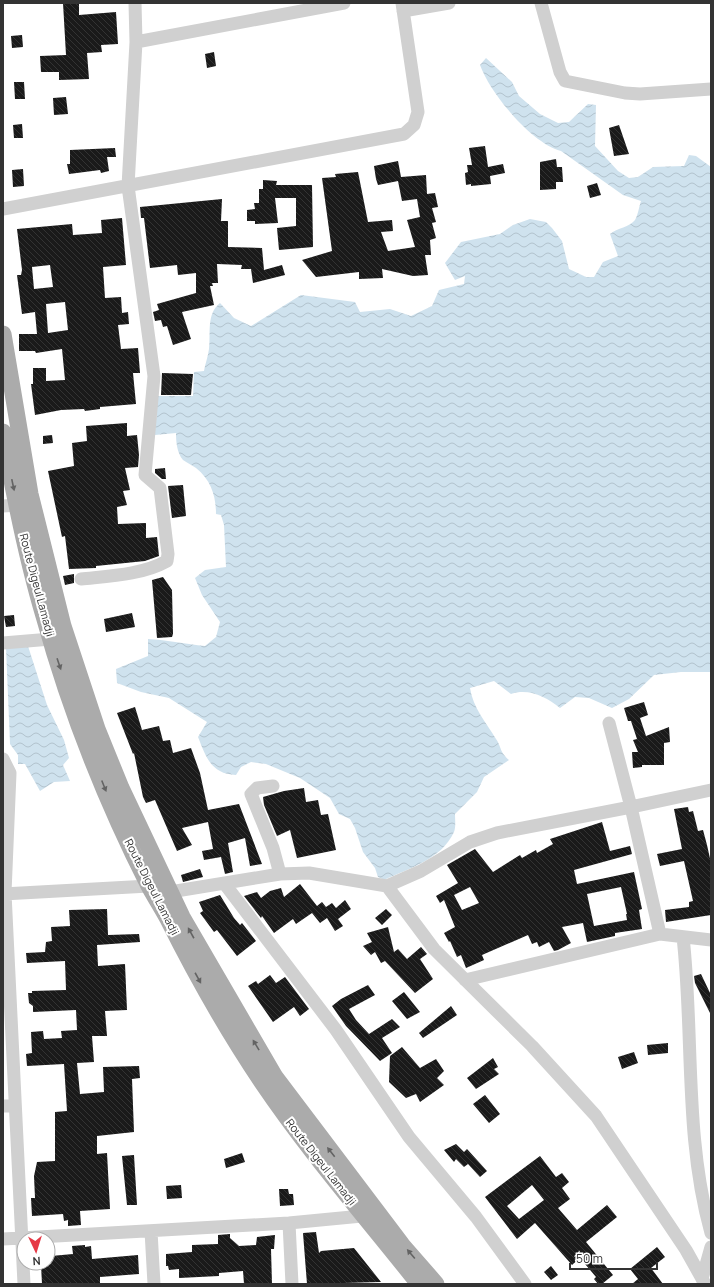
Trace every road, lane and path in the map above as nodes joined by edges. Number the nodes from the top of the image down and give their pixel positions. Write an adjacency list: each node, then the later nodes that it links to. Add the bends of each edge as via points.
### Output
1 (135, 3): 6 (street)
2 (344, 3): 6 (street)
3 (449, 3): 5 (street)
4 (541, 3): 7 (street, via 560,72 565,81 640,94)
5 (402, 7): 8 (street, via 418,112 414,125 404,134)
6 (136, 42): 8 (street)
7 (711, 89)
8 (128, 186): 9 (street); 13 (street, via 154,376 145,474 160,488 168,554 167,561 160,565 121,575)
9 (3, 209)
10 (3, 334): 26 (main road, via 30,494 63,626 97,729 121,788)
11 (3, 432): 12 (main road, Route Digeul Lamadji, one-way to 12)
12 (10, 506): 14 (main road, Route Digeul Lamadji, via 26,549)
13 (81, 579)
14 (51, 639): 15 (street); 24 (main road, Route Digeul Lamadji, one-way to 24, via 85,740)
15 (3, 642)
16 (609, 723): 21 (street)
17 (3, 760): 18 (street)
18 (6, 773): 27 (street)
19 (273, 786): 22 (street, via 257,788 251,794 273,848)
20 (711, 790): 21 (street)
21 (631, 807): 25 (street, via 497,833 470,842 421,871); 28 (street)
22 (280, 874): 23 (street); 25 (street, via 309,873)
23 (224, 883): 26 (street); 50 (street, via 336,1030 409,1137 476,1217)
24 (149, 886): 27 (street); 34 (main road, Route Digeul Lamadji, one-way to 34, via 198,979 260,1081 296,1132)
25 (387, 886): 31 (street, via 434,949)
26 (170, 892): 49 (main road, one-way to 26, via 402,1244 275,1077 212,971)
27 (4, 893): 32 (street)
28 (660, 934): 29 (street); 31 (street)
29 (683, 937): 30 (street); 38 (street, via 689,1002 690,1083 699,1179)
30 (711, 940)
31 (465, 980): 44 (street, via 532,1046 596,1116 686,1250)
32 (7, 999): 33 (street)
33 (9, 1106): 36 (street)
34 (362, 1216): 35 (street); 48 (main road, Route Digeul Lamadji)
35 (289, 1223): 37 (street); 47 (street)
36 (21, 1231)
37 (151, 1231): 39 (street); 46 (street)
38 (711, 1233)
39 (56, 1237)
40 (16, 1239): 41 (street)
41 (3, 1240)
42 (711, 1247): 44 (street)
43 (23, 1271): 45 (street)
44 (704, 1282)
45 (24, 1284)
46 (154, 1284)
47 (292, 1284)
48 (419, 1284)
49 (436, 1284)
50 (525, 1284)

